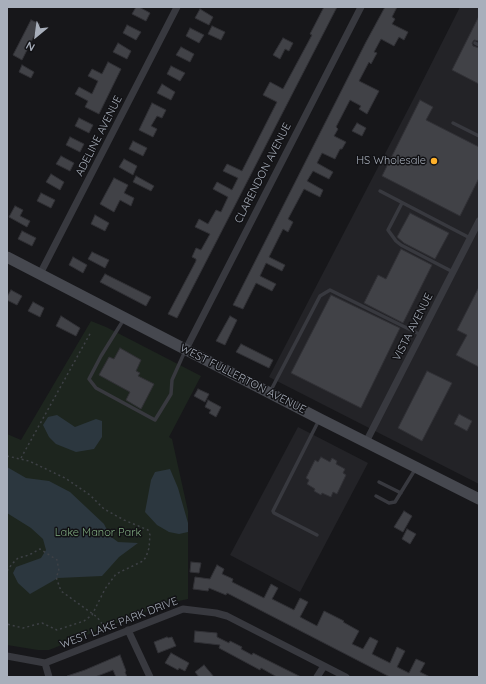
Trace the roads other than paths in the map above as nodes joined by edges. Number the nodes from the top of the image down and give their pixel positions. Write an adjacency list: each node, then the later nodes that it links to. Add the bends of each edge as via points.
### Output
1 (177, 7): 13 (street, ADELINE AVENUE)
2 (361, 7): 16 (street, CLARENDON AVENUE)
3 (475, 43): 4 (lane)
4 (479, 46)
5 (453, 123): 6 (lane)
6 (479, 136)
7 (380, 191): 8 (lane)
8 (402, 203): 10 (lane); 12 (lane, via 388,230 396,241)
9 (479, 221): 10 (street, VISTA AVENUE)
10 (470, 238): 12 (street, VISTA AVENUE)
11 (8, 260): 13 (street, WEST FULLERTON AVENUE)
12 (453, 272): 15 (street, VISTA AVENUE)
13 (40, 274): 14 (street, WEST FULLERTON AVENUE)
14 (124, 318): 16 (street, WEST FULLERTON AVENUE); 16 (lane, via 90,379 96,388 155,420 171,394 172,380)
15 (421, 335): 17 (lane, via 330,290 320,296); 19 (street, VISTA AVENUE)
16 (186, 349): 17 (street, WEST FULLERTON AVENUE)
17 (269, 392): 18 (street, WEST FULLERTON AVENUE)
18 (320, 419): 19 (street, WEST FULLERTON AVENUE); 25 (lane, via 273,510 274,513)
19 (366, 442): 20 (street, WEST FULLERTON AVENUE)
20 (416, 467): 22 (lane); 24 (street, WEST FULLERTON AVENUE)
21 (379, 482): 22 (lane)
22 (401, 493): 23 (lane, via 393,503 385,502)
23 (376, 496)
24 (479, 499)
25 (317, 535)
26 (128, 630): 28 (street, WEST LAKE PARK DRIVE); 29 (street, WEST LAKE PARK DRIVE, via 183,609 216,613 227,616); 31 (street)
27 (7, 656): 28 (street)
28 (45, 663): 30 (street)
29 (324, 666): 32 (street); 33 (street, WEST LAKE PARK DRIVE)
30 (48, 677)
31 (150, 677)
32 (317, 677)
33 (346, 677)

